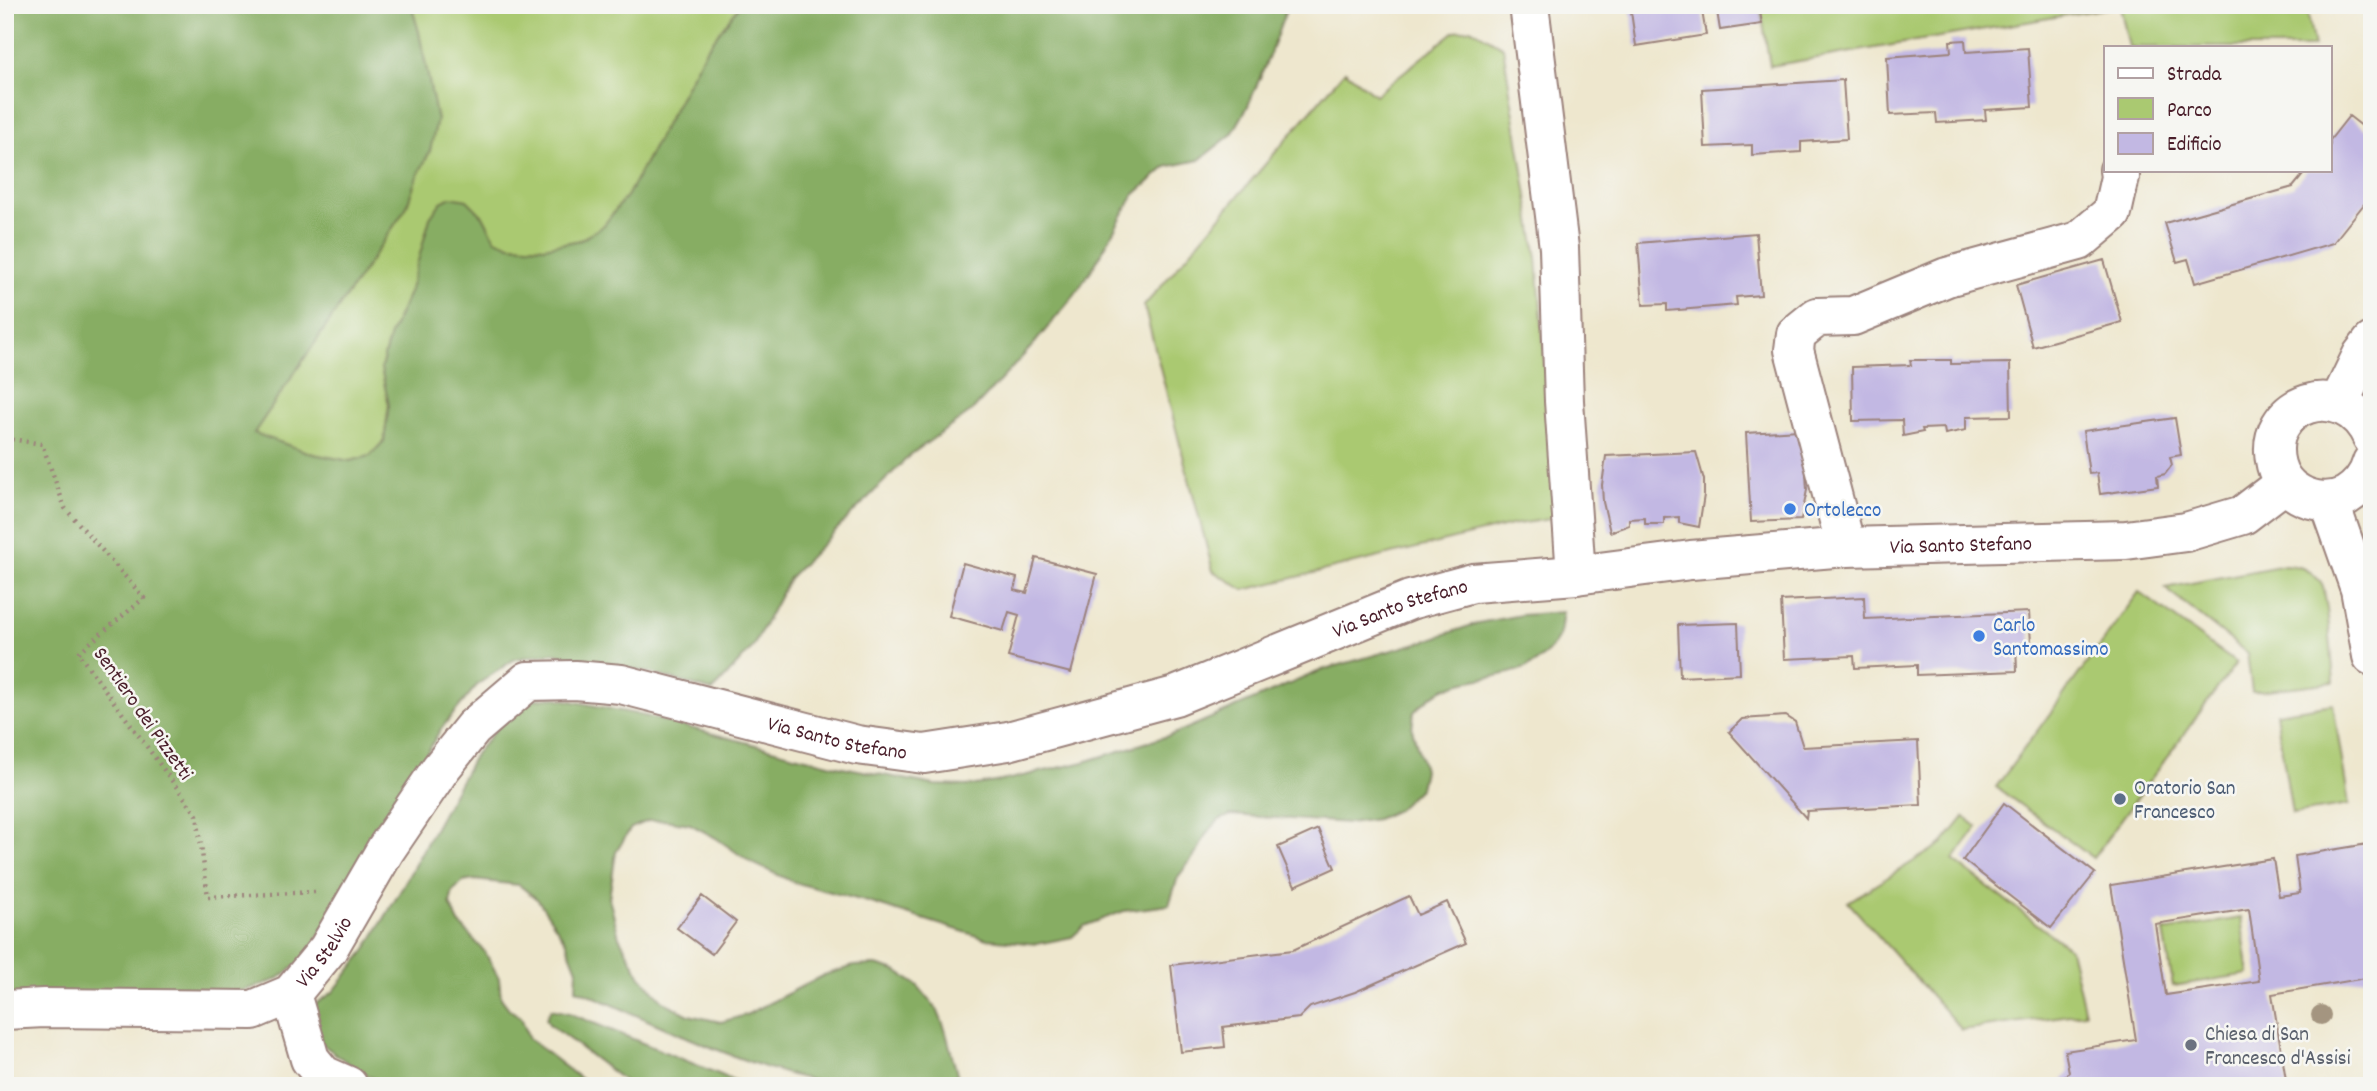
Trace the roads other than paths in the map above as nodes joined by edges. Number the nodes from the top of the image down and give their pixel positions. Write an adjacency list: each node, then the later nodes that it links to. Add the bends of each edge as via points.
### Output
1 (1530, 5): 10 (street, via 1559,248)
2 (2119, 172): 9 (street, via 2112,213 2079,241 1947,277 1853,316 1817,317 1796,334 1794,350)
3 (2372, 342): 4 (street)
4 (2339, 403): 5 (street, via 2354,411); 7 (street, via 2307,404 2282,423 2274,453)
5 (2372, 437)
6 (2372, 462): 8 (street, via 2359,486)
7 (2285, 483): 8 (street, via 2312,500); 9 (street, Via Santo Stefano, via 2243,515 2186,532 2126,540)
8 (2329, 501): 11 (street, via 2360,589)
9 (1846, 547): 10 (street, Via Santo Stefano)
10 (1576, 575): 12 (street, Via Santo Stefano, via 1474,583 1410,600 1175,695 1008,741 924,754 857,745 621,684)
11 (2372, 656)
12 (528, 681): 13 (street, Via Stelvio, via 473,728 441,768 386,849 328,949)
13 (291, 994): 14 (street, Via Stelvio, via 253,1010); 15 (street, via 310,1059 323,1075)
14 (5, 1010)
15 (348, 1086)

